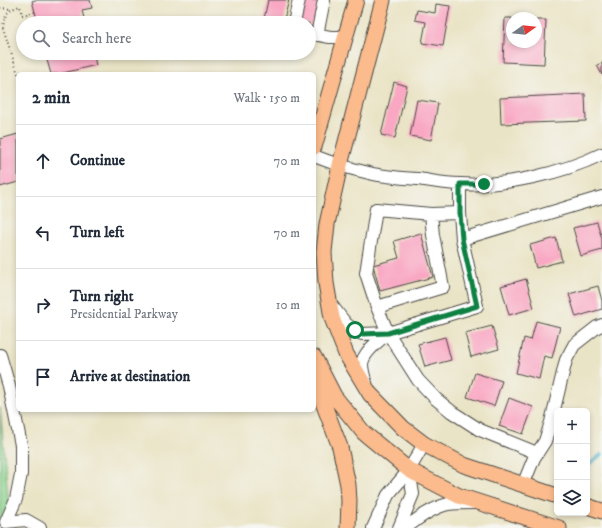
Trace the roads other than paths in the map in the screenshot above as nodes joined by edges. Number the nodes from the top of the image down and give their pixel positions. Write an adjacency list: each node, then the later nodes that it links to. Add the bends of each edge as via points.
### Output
1 (299, 0): 6 (street)
2 (324, 0): 7 (street)
3 (347, 0): 9 (main road, via 341,17)
4 (356, 0): 9 (main road)
5 (383, 0): 13 (main road)
6 (296, 16)
7 (316, 25)
8 (316, 35): 9 (street, via 330,38)
9 (345, 37): 10 (main road)
10 (316, 139)
11 (602, 154): 14 (street, via 548,173 515,180)
12 (316, 157): 13 (street)
13 (340, 165): 14 (street, via 380,175); 19 (main road, via 327,224 324,252)
14 (460, 184): 16 (street)
15 (602, 197): 18 (street)
16 (460, 213): 17 (street); 18 (street)
17 (430, 214): 20 (street, via 443,287); 20 (street, via 376,209 366,273)
18 (462, 239): 22 (street, via 477,306)
19 (329, 302): 22 (street, via 346,324 362,334); 26 (main road, via 332,318 346,354)
20 (376, 307): 22 (street)
21 (602, 325): 28 (street, via 574,344 566,360 545,441)
22 (388, 333): 26 (street, via 367,352 362,363); 28 (street, via 418,380 436,400 480,430)
23 (0, 354): 35 (street, via 21,445 22,474 16,499)
24 (316, 361): 29 (main road, via 334,396 364,433)
25 (316, 384): 37 (main road, via 342,455 350,501)
26 (370, 394): 27 (main road, via 403,428)
27 (424, 444): 29 (street); 30 (main road, via 464,465)
28 (537, 453): 30 (street)
29 (409, 470): 32 (main road, via 459,496); 38 (street, via 388,495); 39 (street, via 413,494)
30 (523, 485): 31 (main road)
31 (554, 495)
32 (479, 502): 40 (street, via 448,504 419,517); 41 (main road)
33 (590, 507): 34 (main road)
34 (602, 511)
35 (6, 523): 36 (street, via 26,520)
36 (40, 528)
37 (348, 528)
38 (373, 528)
39 (399, 528)
40 (406, 528)
41 (558, 528)

